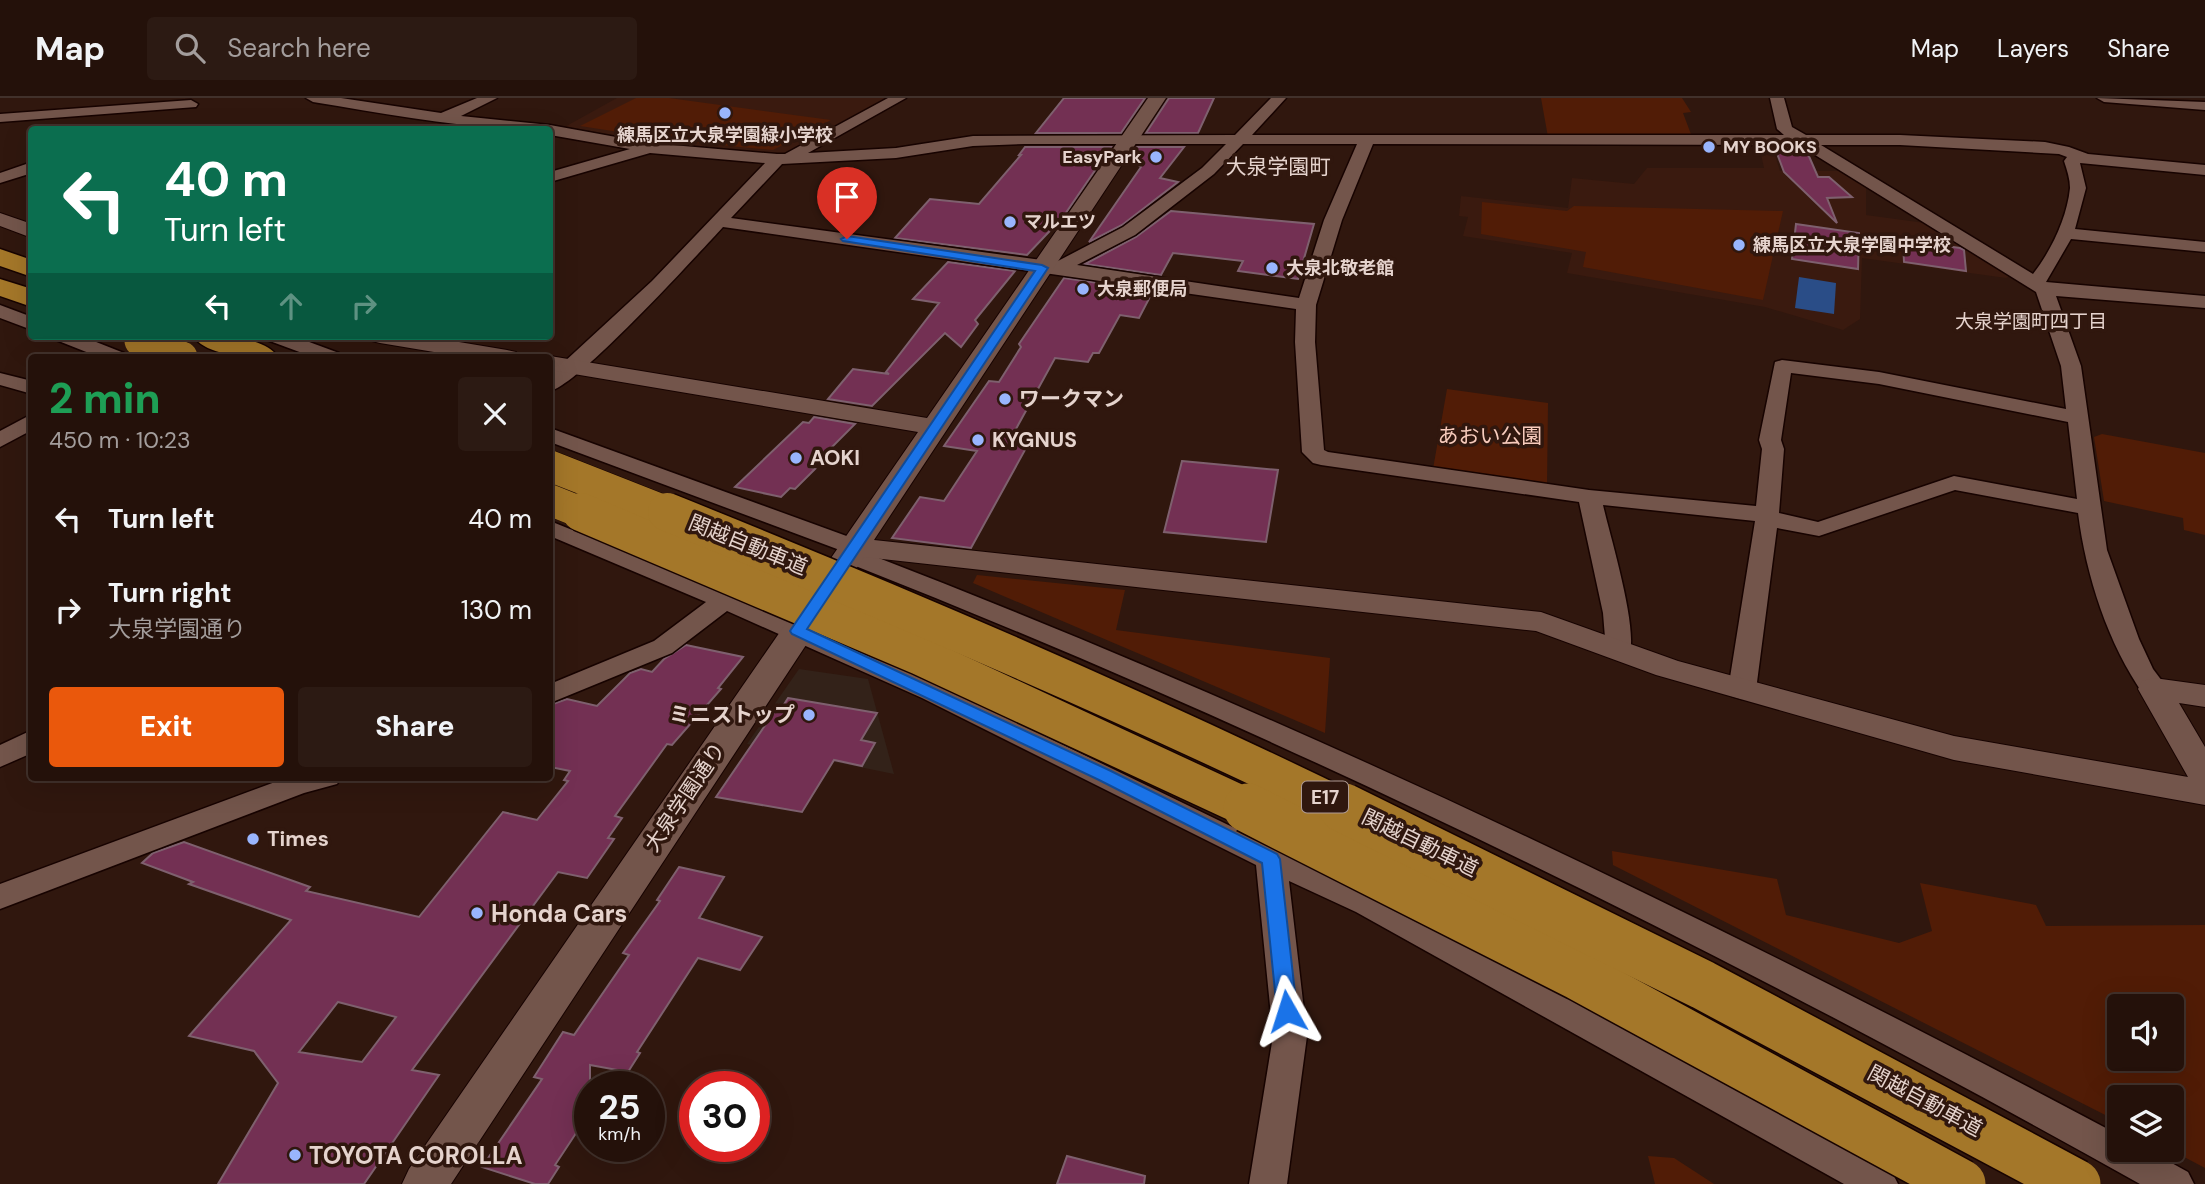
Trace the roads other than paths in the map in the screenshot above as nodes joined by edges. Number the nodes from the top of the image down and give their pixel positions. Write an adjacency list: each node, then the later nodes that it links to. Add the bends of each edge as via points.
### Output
1 (76, 98): 13 (street)
2 (209, 98): 11 (street)
3 (313, 98): 10 (street)
4 (490, 98): 14 (street)
5 (899, 98): 24 (street)
6 (1157, 98): 19 (street, 大泉学園通り)
7 (1279, 98): 18 (street)
8 (1777, 98): 21 (street, via 1785,129)
9 (2104, 98): 12 (street)
10 (334, 99): 14 (street)
11 (191, 104): 13 (street); 15 (street)
12 (2205, 106)
13 (0, 116)
14 (442, 118): 16 (street)
15 (140, 124)
16 (512, 126)
17 (553, 131): 22 (street)
18 (1240, 138): 19 (street); 20 (street); 36 (street, via 1208,171 1129,231)
19 (1129, 139): 24 (street, via 986,140 896,153); 36 (street, 大泉学園通り)
20 (1367, 139): 21 (street); 41 (street, via 1333,219)
21 (1802, 140): 23 (street, via 1999,144 2055,148); 37 (street)
22 (649, 148): 24 (street); 27 (street)
23 (2078, 157): 26 (street); 32 (street, via 2072,161 2079,187)
24 (782, 158): 30 (street)
25 (28, 168): 28 (street)
26 (2205, 170)
27 (553, 176)
28 (0, 178)
29 (0, 219): 31 (street)
30 (719, 221): 36 (street); 53 (street, via 659,285)
31 (28, 230)
32 (2064, 233): 33 (street); 37 (street)
33 (2205, 247)
34 (0, 257): 35 (highway)
35 (28, 268)
36 (1048, 268): 41 (street); 58 (street, 大泉学園通り)
37 (2040, 286): 40 (street); 56 (street, via 2071,366)
38 (0, 287): 39 (highway)
39 (28, 298)
40 (2205, 302)
41 (1306, 305): 62 (street, via 1313,452 1321,458)
42 (0, 311): 43 (street)
43 (28, 322)
44 (86, 340): 49 (street)
45 (166, 340): 49 (street)
46 (255, 340): 48 (highway)
47 (404, 340): 52 (street)
48 (279, 342): 51 (street)
49 (131, 348): 50 (highway, bridge)
50 (164, 354)
51 (321, 354)
52 (489, 354)
53 (561, 365): 58 (street)
54 (0, 379): 55 (street)
55 (28, 387)
56 (2078, 418): 64 (street); 65 (street, via 1879,378 1782,366 1770,440)
57 (28, 422): 60 (street)
58 (933, 427): 67 (street, 大泉学園通り)
59 (553, 436): 67 (street)
60 (0, 440)
61 (553, 467): 90 (highway, 関越自動車道 / E17, bridge, via 921,616 1323,796 1704,984)
62 (1589, 497): 65 (street); 72 (street, via 1616,613)
63 (553, 501): 89 (highway, 関越自動車道 / E17, bridge, via 875,635 1278,825 1521,946)
64 (2088, 508): 65 (street, via 1954,483 1819,529); 73 (street, via 2095,550 2126,639)
65 (1767, 517): 74 (street)
66 (553, 529): 70 (street)
67 (854, 547): 68 (street); 69 (street, via 862,560); 71 (street, 大泉学園通り)
68 (951, 558): 69 (street, via 933,572); 72 (street, via 1541,622)
69 (935, 587): 83 (street, via 1198,695)
70 (724, 600): 71 (street); 75 (street, via 663,647)
71 (798, 631): 82 (street); 86 (street, 大泉学園通り)
72 (1619, 650): 74 (street)
73 (2154, 689): 76 (street); 79 (street)
74 (1742, 690): 81 (street, via 1954,748)
75 (553, 693)
76 (2205, 696)
77 (28, 742): 78 (street)
78 (0, 757)
79 (2205, 776)
80 (312, 781): 84 (street)
81 (2205, 792)
82 (1271, 859): 85 (street, via 1367,903); 87 (street, via 1290,1036)
83 (1556, 863): 85 (street); 91 (street, via 2014,1095)
84 (0, 897)
85 (1483, 967): 88 (street)
86 (425, 1184)
87 (1268, 1184)
88 (1879, 1184)
89 (1961, 1184)
90 (2076, 1184)
91 (2175, 1184)

